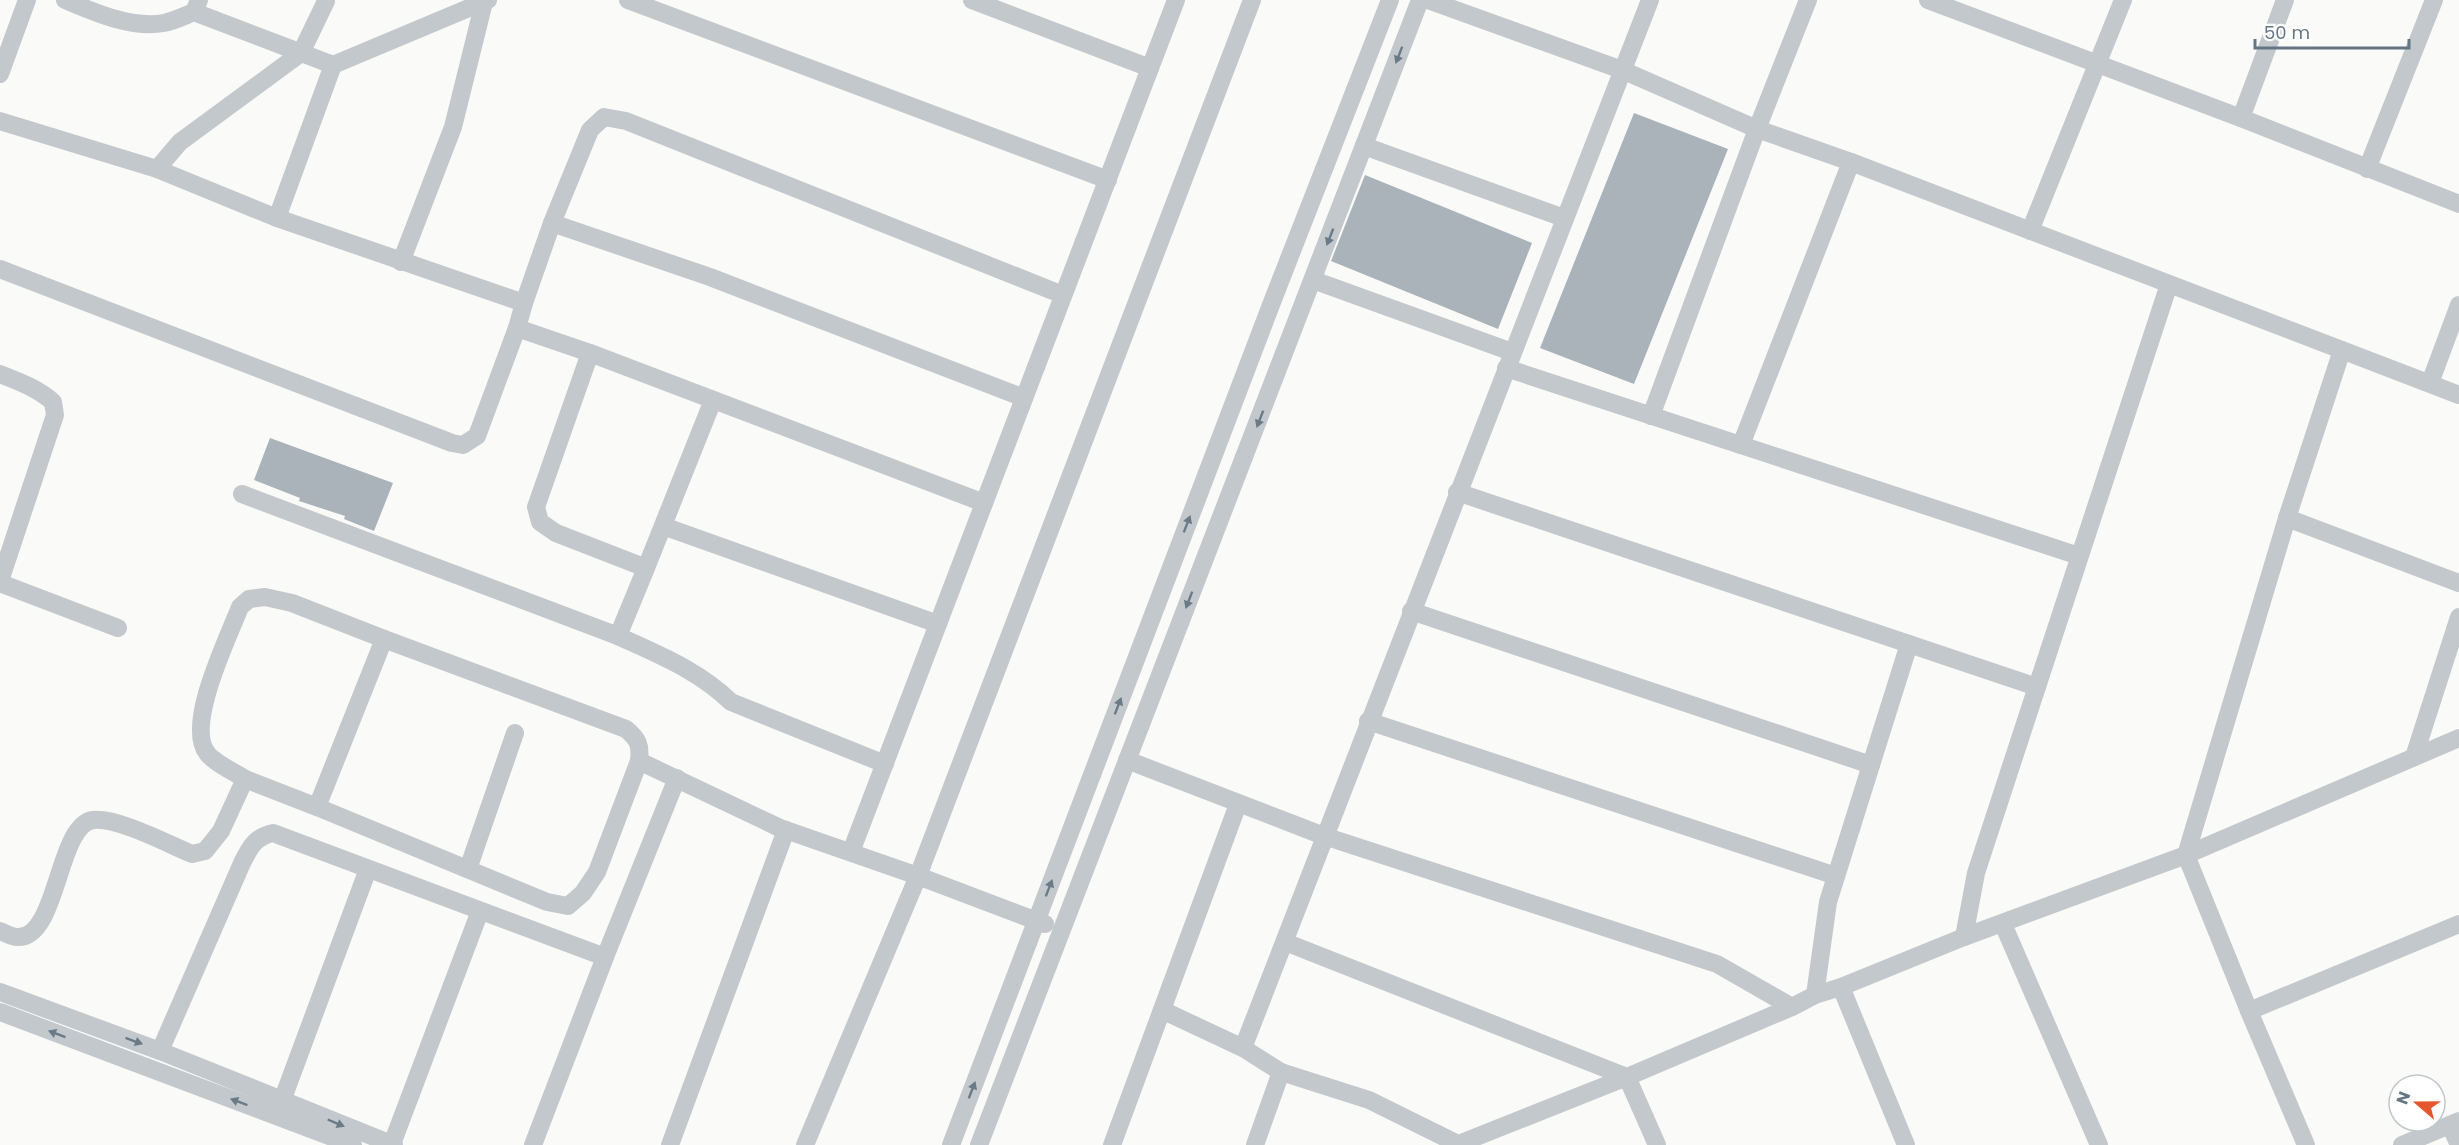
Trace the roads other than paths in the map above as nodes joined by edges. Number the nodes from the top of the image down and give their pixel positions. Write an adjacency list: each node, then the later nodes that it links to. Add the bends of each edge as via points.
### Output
1 (27, 0): 27 (street)
2 (65, 0): 19 (street, via 108,17 146,24 164,23)
3 (450, 0): 21 (street)
4 (628, 0): 35 (street)
5 (972, 0): 25 (street)
6 (1176, 0): 25 (street)
7 (1252, 0): 94 (street)
8 (1390, 0): 97 (street, one-way to 8)
9 (1420, 0): 31 (street, one-way to 31)
10 (1428, 0): 26 (street)
11 (1650, 0): 26 (street)
12 (1808, 0): 30 (street)
13 (1928, 0): 20 (street)
14 (2123, 0): 24 (street)
15 (2284, 0): 28 (street)
16 (2434, 0): 34 (street)
17 (326, 1): 22 (street)
18 (486, 1): 21 (street); 41 (street, via 453,127)
19 (197, 6): 22 (street)
20 (1964, 7): 24 (street)
21 (443, 19): 23 (street)
22 (301, 53): 23 (street); 33 (street, via 180,142)
23 (333, 65): 37 (street)
24 (2098, 66): 28 (street); 40 (street)
25 (1150, 68): 35 (street)
26 (1622, 70): 30 (street); 38 (street)
27 (0, 74)
28 (2241, 118): 34 (street)
29 (0, 121): 33 (street)
30 (1757, 129): 32 (street); 57 (street)
31 (1364, 146): 38 (street); 43 (street, one-way to 43)
32 (1851, 162): 40 (street); 58 (street)
33 (157, 169): 37 (street)
34 (2367, 169): 36 (street)
35 (1108, 180): 45 (street)
36 (2459, 204)
37 (277, 218): 41 (street)
38 (1564, 218): 51 (street)
39 (552, 223): 45 (street, via 590,130 604,117 626,121); 46 (street); 55 (street, via 710,277)
40 (2030, 231): 44 (street)
41 (401, 261): 46 (street)
42 (0, 269): 48 (street, via 463,445 477,436)
43 (1313, 280): 51 (street); 80 (street, one-way to 80)
44 (2169, 284): 49 (street); 64 (street)
45 (1064, 295): 55 (street)
46 (524, 303): 48 (street)
47 (2459, 305): 53 (street)
48 (517, 328): 50 (street)
49 (2342, 350): 53 (street); 62 (street)
50 (590, 353): 56 (street); 65 (street, via 536,507 540,522 556,533)
51 (1509, 360): 57 (street); 59 (street)
52 (0, 374): 66 (street, via 42,393 53,402 55,415)
53 (2430, 383): 54 (street)
54 (2459, 395)
55 (1024, 398): 61 (street)
56 (713, 400): 61 (street); 63 (street)
57 (1651, 416): 58 (street)
58 (1741, 445): 64 (street)
59 (1457, 492): 68 (street); 74 (street)
60 (242, 494): 72 (street)
61 (984, 503): 70 (street)
62 (2287, 518): 67 (street); 91 (street)
63 (663, 526): 65 (street); 70 (street)
64 (2079, 556): 75 (street)
65 (646, 568): 72 (street)
66 (0, 582): 71 (street)
67 (2459, 583)
68 (1411, 611): 76 (street); 83 (street)
69 (2459, 616): 79 (street)
70 (938, 624): 82 (street)
71 (118, 628)
72 (618, 636): 82 (street, via 698,674 731,702)
73 (384, 639): 81 (street, via 626,729 640,747); 85 (street, via 292,603 265,597 249,599 240,607 202,709 200,734 207,753); 87 (street)
74 (1909, 644): 75 (street); 83 (street)
75 (2037, 687): 102 (street, via 1976,873)
76 (1368, 721): 89 (street); 95 (street)
77 (515, 733): 92 (street)
78 (2459, 738): 79 (street)
79 (2414, 757): 91 (street)
80 (1126, 760): 86 (street); 100 (street)
81 (639, 761): 84 (street); 92 (street, via 597,872 568,906 547,902)
82 (885, 764): 90 (street)
83 (1870, 765): 95 (street)
84 (677, 778): 88 (street); 104 (street)
85 (245, 779): 87 (street); 101 (street, via 220,831 205,851 192,854 118,823 90,820 78,829 70,845 41,924 28,934)
86 (1238, 804): 89 (street); 109 (street)
87 (317, 807): 92 (street)
88 (786, 830): 90 (street); 122 (street)
89 (1324, 836): 103 (street); 108 (street, via 1717,964)
90 (851, 852): 94 (street)
91 (2186, 855): 98 (street); 110 (street)
92 (468, 868)
93 (368, 869): 96 (street); 113 (street, via 273,833 262,835 251,844); 116 (street)
94 (918, 876): 97 (street); 123 (street)
95 (1836, 876): 107 (street, via 1828,902)
96 (480, 911): 104 (street); 120 (street)
97 (1036, 920): 100 (street); 124 (street, one-way to 97)
98 (2002, 924): 102 (street); 130 (street)
99 (2459, 924): 110 (street)
100 (1061, 930): 125 (street)
101 (2, 937)
102 (1964, 937): 105 (street)
103 (1285, 942): 112 (street); 115 (street)
104 (605, 957): 121 (street)
105 (1841, 987): 107 (street); 118 (street)
106 (0, 992): 113 (street, one-way to 113)
107 (1815, 995): 108 (street)
108 (1792, 1007): 115 (street)
109 (1162, 1010): 112 (street); 126 (street)
110 (2249, 1011): 131 (street)
111 (0, 1012): 116 (street, one-way to 111)
112 (1243, 1048): 114 (street)
113 (160, 1051): 116 (street)
114 (1281, 1072): 127 (street); 128 (street, via 1369,1100)
115 (1627, 1077): 128 (street); 129 (street)
116 (279, 1108): 119 (street); 120 (street, one-way to 120)
117 (2455, 1123): 132 (street); 133 (street)
118 (1904, 1144)
119 (353, 1145)
120 (393, 1145)
121 (532, 1145)
122 (670, 1145)
123 (805, 1145)
124 (951, 1145)
125 (979, 1145)
126 (1112, 1145)
127 (1255, 1145)
128 (1457, 1145)
129 (1657, 1145)
130 (2099, 1145)
131 (2306, 1145)
132 (2402, 1145)
133 (2459, 1145)

